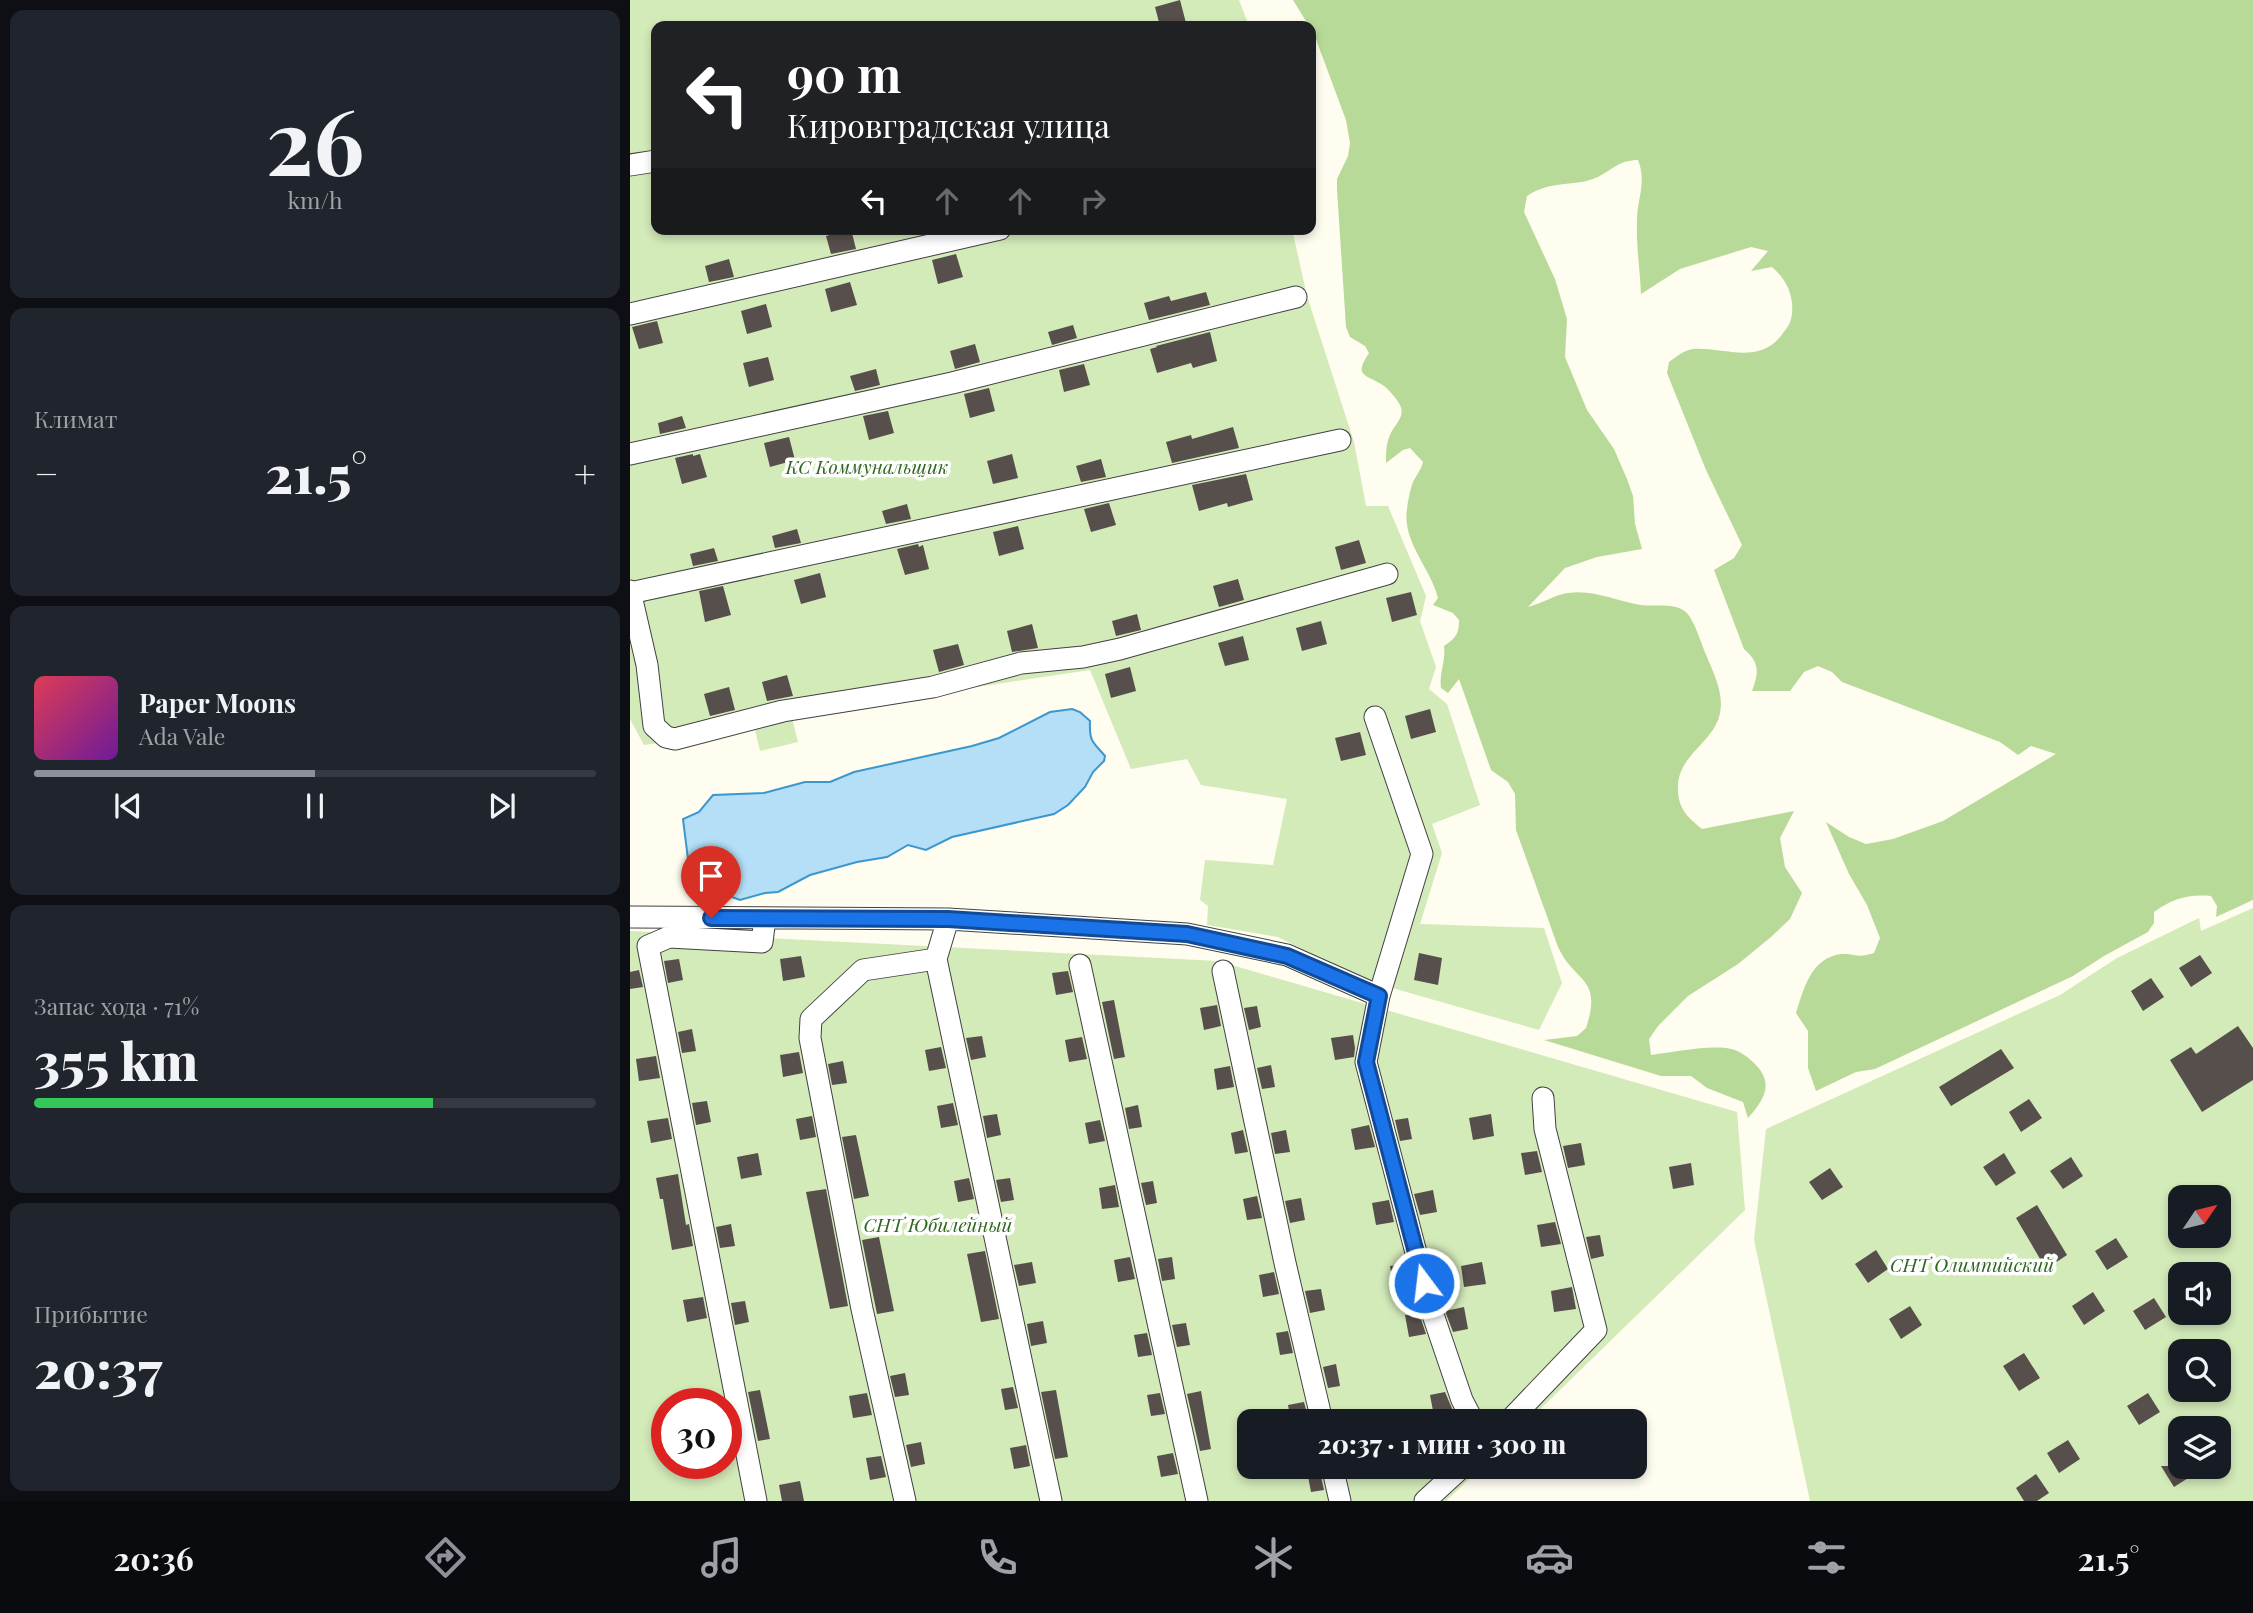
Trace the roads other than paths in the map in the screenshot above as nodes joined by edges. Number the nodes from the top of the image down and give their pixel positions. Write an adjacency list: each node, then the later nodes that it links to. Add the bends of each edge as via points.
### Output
1 (651, 162): 2 (street)
2 (630, 165)
3 (974, 235): 5 (street)
4 (1296, 297): 7 (street, via 952,383)
5 (630, 314)
6 (1339, 440): 9 (street)
7 (630, 454)
8 (1387, 574): 9 (street, via 1120,649 1021,663 933,687 795,708 675,739 654,726 647,665)
9 (630, 592)
10 (1375, 717): 17 (street, via 1422,854)
11 (630, 917): 12 (street)
12 (765, 918): 13 (street); 24 (street, via 762,942 669,937 648,946)
13 (948, 919): 14 (street); 17 (street, via 1187,934 1287,956)
14 (936, 959): 25 (street, via 863,970 811,1019 810,1038 854,1268); 26 (street)
15 (1080, 965): 27 (street)
16 (1223, 971): 19 (street)
17 (1379, 996): 20 (street, via 1366,1062 1430,1307)
18 (1543, 1098): 21 (street, via 1545,1129 1596,1330)
19 (1319, 1409)
20 (1467, 1409)
21 (1520, 1409)
22 (1335, 1479): 28 (street)
23 (1449, 1479): 29 (street)
24 (755, 1501)
25 (905, 1501)
26 (1051, 1501)
27 (1197, 1501)
28 (1340, 1501)
29 (1425, 1501)

